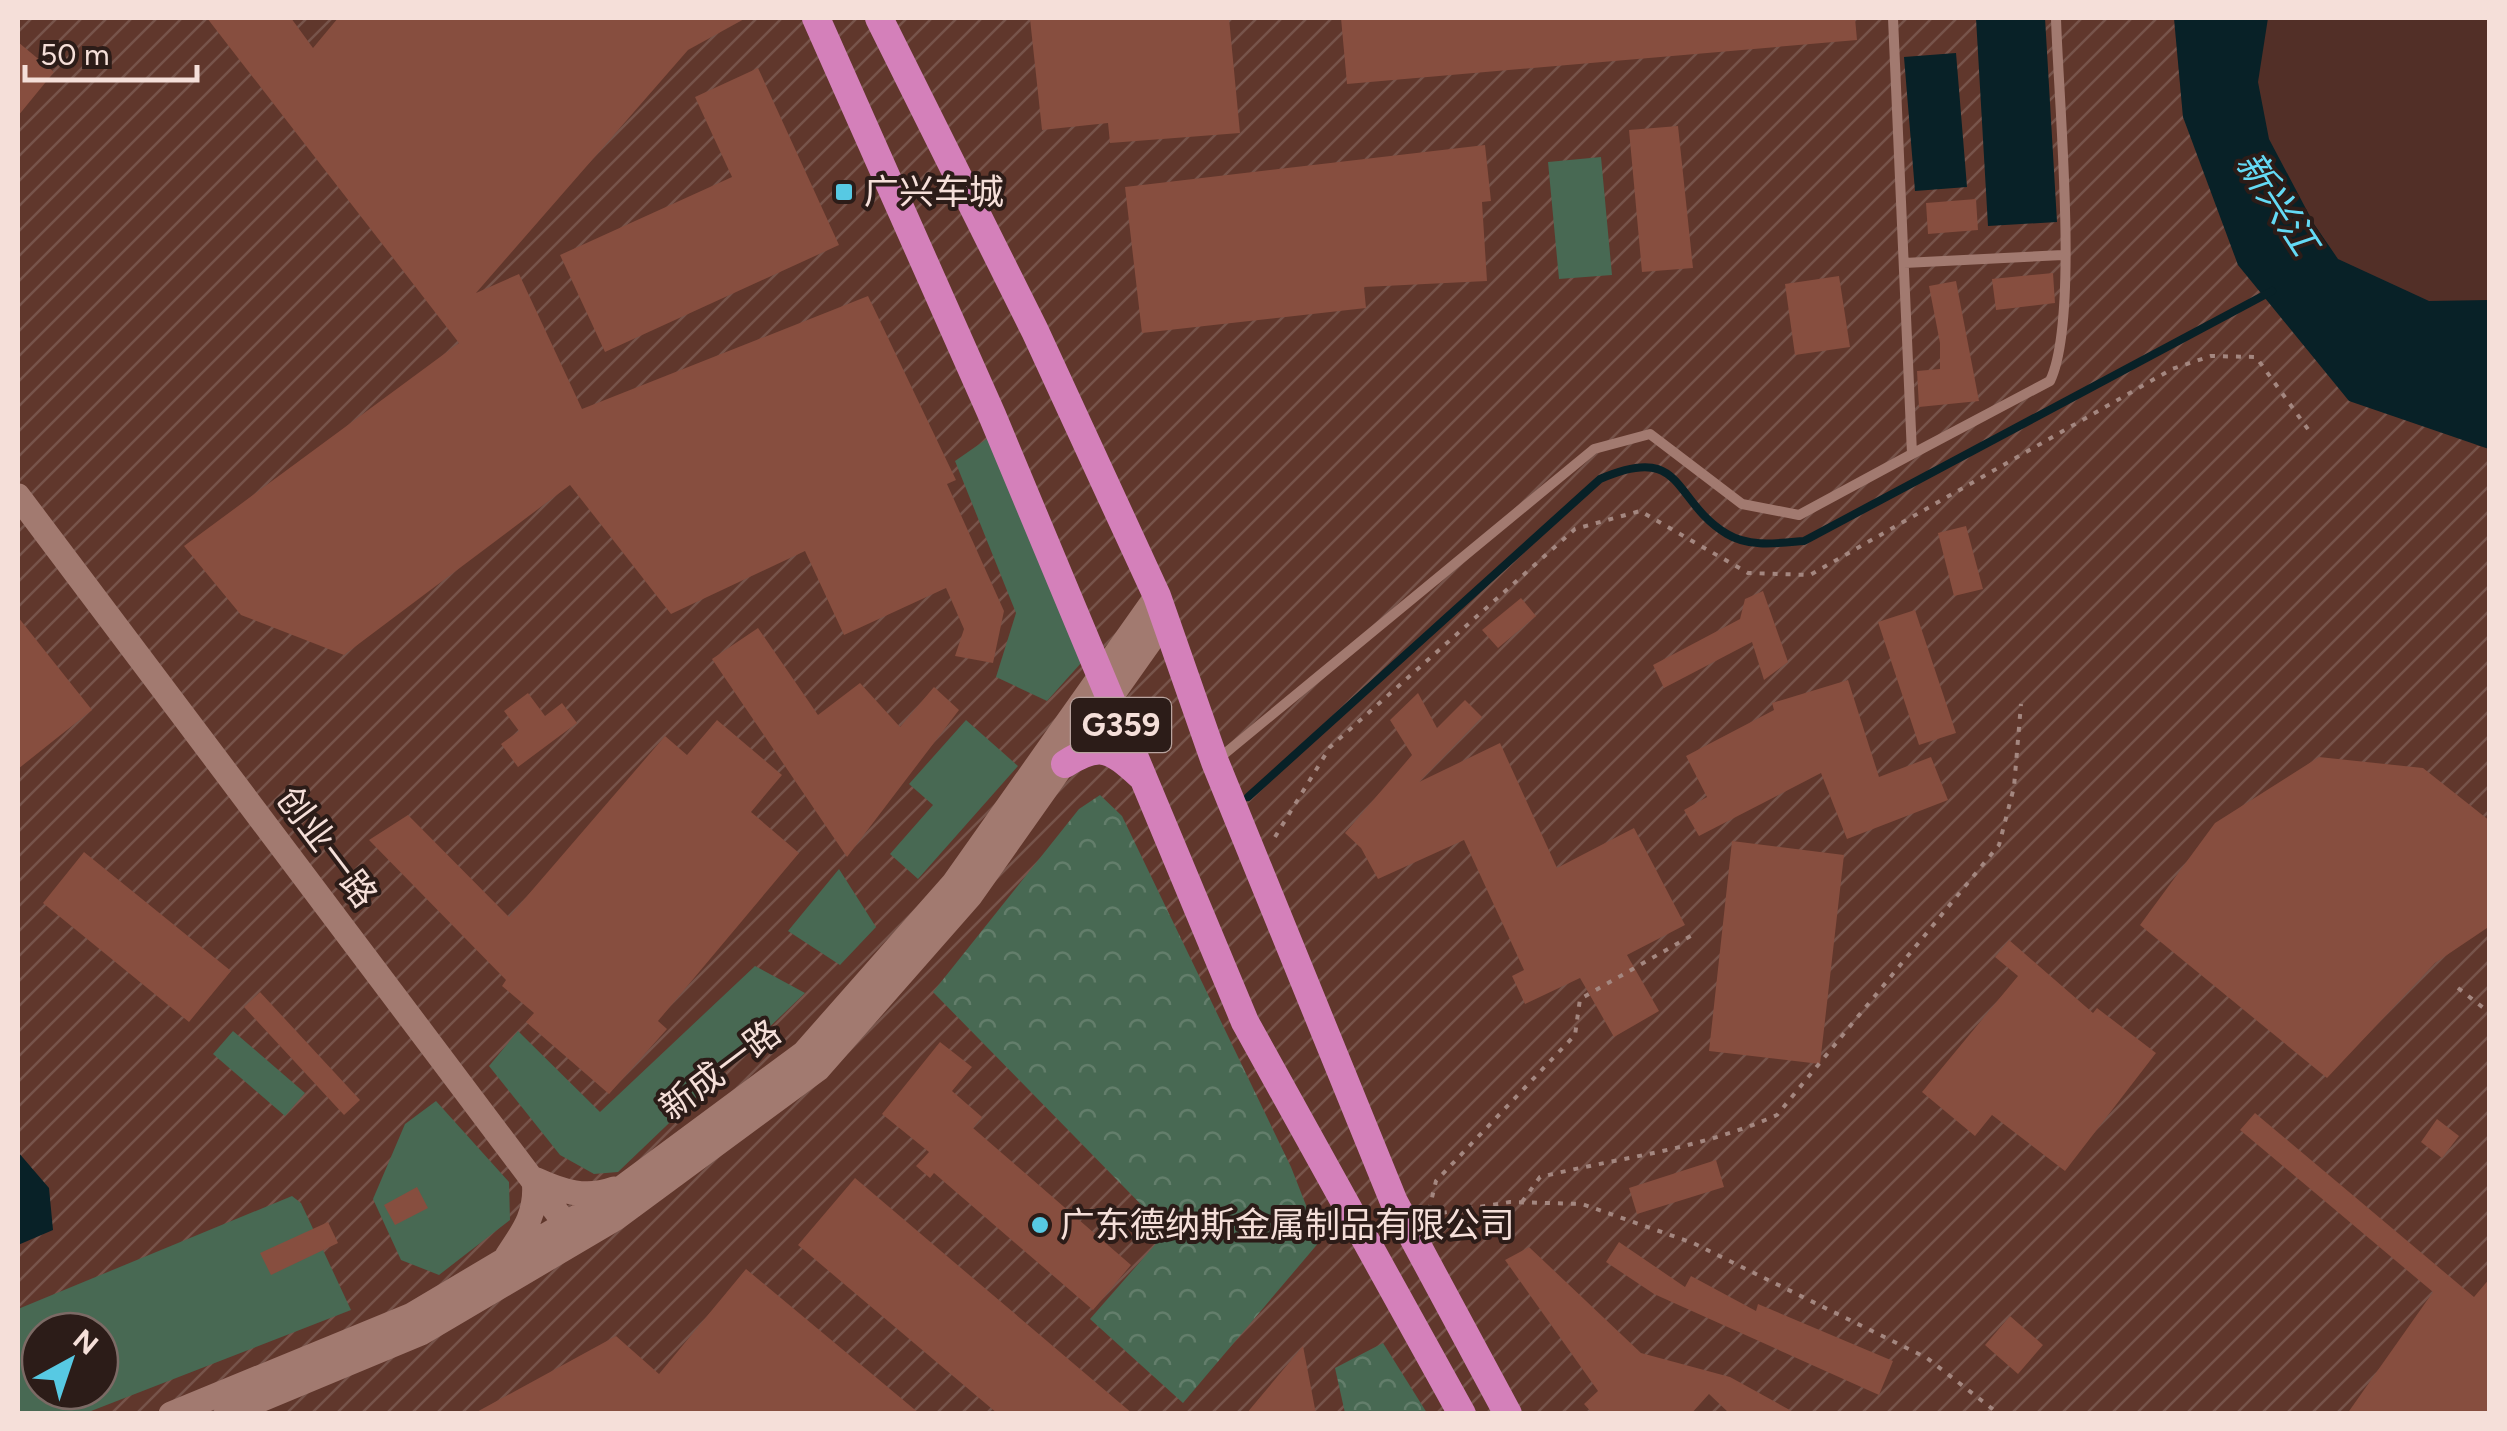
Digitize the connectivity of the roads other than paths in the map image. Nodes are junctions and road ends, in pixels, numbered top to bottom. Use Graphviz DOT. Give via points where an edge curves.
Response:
graph roads {
  1 [pos="816,18"];
  2 [pos="880,18"];
  3 [pos="1892,18"];
  4 [pos="2056,18"];
  5 [pos="2063,254"];
  6 [pos="1904,262"];
  7 [pos="1912,454"];
  8 [pos="18,496"];
  9 [pos="1161,608"];
  10 [pos="1106,688"];
  11 [pos="1215,762"];
  12 [pos="1065,764"];
  13 [pos="1142,777"];
  14 [pos="534,1179"];
  15 [pos="628,1184"];
  16 [pos="572,1232"];
  17 [pos="502,1262"];
  18 [pos="171,1414"];
  19 [pos="226,1414"];
  20 [pos="1462,1414"];
  21 [pos="1508,1414"];
  1 -- 10 [label="highway, G359"];
  2 -- 9 [label="highway, G359" via="1035,331"];
  3 -- 6 [label="lane"];
  4 -- 5 [label="lane"];
  5 -- 6 [label="lane"];
  5 -- 7 [label="lane" via="2058,364 2050,381"];
  6 -- 7 [label="lane"];
  7 -- 11 [label="lane" via="1799,515 1742,504 1650,434 1594,449"];
  8 -- 14 [label="street, 创业一路"];
  9 -- 10 [label="street, 新成一路"];
  9 -- 11 [label="highway, G359"];
  10 -- 12 [label="street, 新成一路"];
  10 -- 13 [label="highway, G359"];
  10 -- 15 [label="street, 新成一路" via="954,883 804,1053"];
  11 -- 21 [label="highway, G359"];
  12 -- 13 [label="highway" via="1087,750 1106,750"];
  12 -- 16 [label="street, 新成一路" via="970,896 818,1069 616,1218"];
  13 -- 20 [label="highway, G359" via="1245,1022"];
  14 -- 15 [label="street" via="585,1194"];
  14 -- 16 [label="street, 创业一路"];
  14 -- 17 [label="street" via="532,1217"];
  15 -- 16 [label="street, 新成一路"];
  16 -- 17 [label="street, 新成一路"];
  16 -- 19 [label="street, 新成一路" via="422,1333"];
  17 -- 18 [label="street, 新成一路" via="412,1315"];
}
